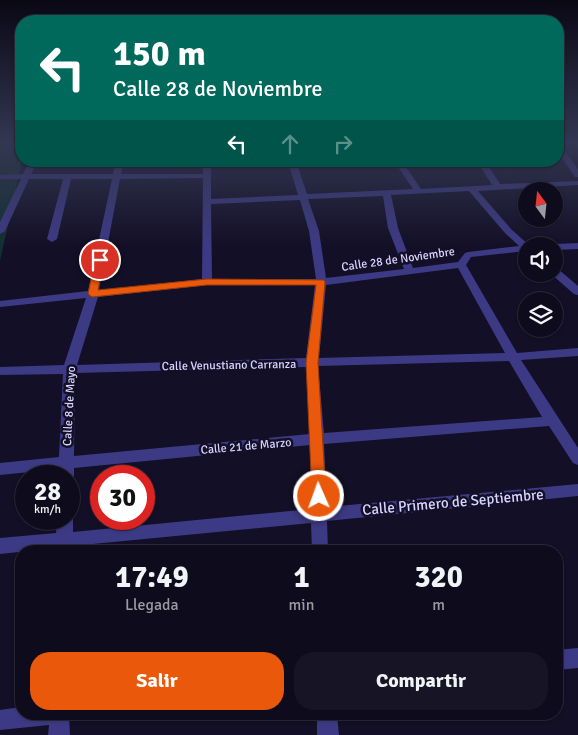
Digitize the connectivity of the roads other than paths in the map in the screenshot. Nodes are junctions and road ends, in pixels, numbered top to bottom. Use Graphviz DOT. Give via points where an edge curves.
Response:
graph roads {
  1 [pos="27,177"];
  2 [pos="68,177"];
  3 [pos="117,177"];
  4 [pos="207,177"];
  5 [pos="297,177"];
  6 [pos="409,177"];
  7 [pos="492,177"];
  8 [pos="578,183"];
  9 [pos="498,187"];
  10 [pos="472,189"];
  11 [pos="419,192"];
  12 [pos="388,194"];
  13 [pos="302,197"];
  14 [pos="207,202"];
  15 [pos="0,231"];
  16 [pos="52,239"];
  17 [pos="518,240"];
  18 [pos="578,246"];
  19 [pos="563,247"];
  20 [pos="518,248"];
  21 [pos="461,265"];
  22 [pos="410,272"];
  23 [pos="563,279"];
  24 [pos="207,282"];
  25 [pos="321,282"];
  26 [pos="578,292"];
  27 [pos="92,294"];
  28 [pos="0,304"];
  29 [pos="578,352"];
  30 [pos="513,357"];
  31 [pos="312,363"];
  32 [pos="69,369"];
  33 [pos="0,371"];
  34 [pos="551,421"];
  35 [pos="317,440"];
  36 [pos="578,459"];
  37 [pos="66,465"];
  38 [pos="80,467"];
  39 [pos="0,469"];
  40 [pos="15,469"];
  41 [pos="578,490"];
  42 [pos="319,514"];
  43 [pos="65,530"];
  44 [pos="64,545"];
  45 [pos="72,545"];
  46 [pos="320,545"];
  47 [pos="0,546"];
  48 [pos="15,546"];
  49 [pos="578,658"];
  50 [pos="563,659"];
  51 [pos="15,718"];
  52 [pos="0,720"];
  53 [pos="59,720"];
  54 [pos="327,720"];
  55 [pos="59,735"];
  56 [pos="328,735"];
  1 -- 15 [label="street"];
  2 -- 16 [label="street"];
  3 -- 27 [label="street, Calle 8 de Mayo"];
  4 -- 14 [label="street"];
  5 -- 13 [label="street"];
  6 -- 11 [label="street"];
  7 -- 9 [label="street"];
  8 -- 9 [label="street"];
  9 -- 10 [label="street"];
  10 -- 11 [label="street"];
  10 -- 17 [label="street"];
  11 -- 12 [label="street"];
  12 -- 13 [label="street"];
  12 -- 22 [label="street" via="393,228"];
  13 -- 14 [label="street"];
  13 -- 25 [label="street" via="317,248"];
  14 -- 24 [label="street"];
  18 -- 19 [label="street"];
  20 -- 21 [label="street, Calle 28 de Noviembre" via="468,255"];
  21 -- 22 [label="street, Calle 28 de Noviembre"];
  21 -- 30 [label="street"];
  22 -- 25 [label="street, Calle 28 de Noviembre"];
  23 -- 26 [label="street"];
  24 -- 25 [label="street, Calle 28 de Noviembre"];
  24 -- 27 [label="street, Calle 28 de Noviembre"];
  25 -- 31 [label="street"];
  27 -- 28 [label="street, Calle 28 de Noviembre"];
  27 -- 32 [label="street, Calle 8 de Mayo"];
  29 -- 30 [label="street, Calle Venustiano Carranza"];
  30 -- 31 [label="street, Calle Venustiano Carranza"];
  30 -- 34 [label="street"];
  31 -- 32 [label="street, Calle Venustiano Carranza"];
  31 -- 35 [label="street"];
  32 -- 33 [label="street, Calle Venustiano Carranza"];
  32 -- 37 [label="street, Calle 8 de Mayo"];
  34 -- 35 [label="street, Calle 21 de Marzo"];
  34 -- 36 [label="street"];
  35 -- 38 [label="street, Calle 21 de Marzo"];
  35 -- 42 [label="street"];
  39 -- 40 [label="street, Calle 21 de Marzo"];
  41 -- 42 [label="street, Calle Primero de Septiembre"];
  42 -- 45 [label="street, Calle Primero de Septiembre"];
  42 -- 46 [label="street"];
  43 -- 44 [label="street"];
  47 -- 48 [label="street, Calle Primero de Septiembre"];
  49 -- 50 [label="street"];
  51 -- 52 [label="street"];
  53 -- 55 [label="street"];
  54 -- 56 [label="street"];
}
